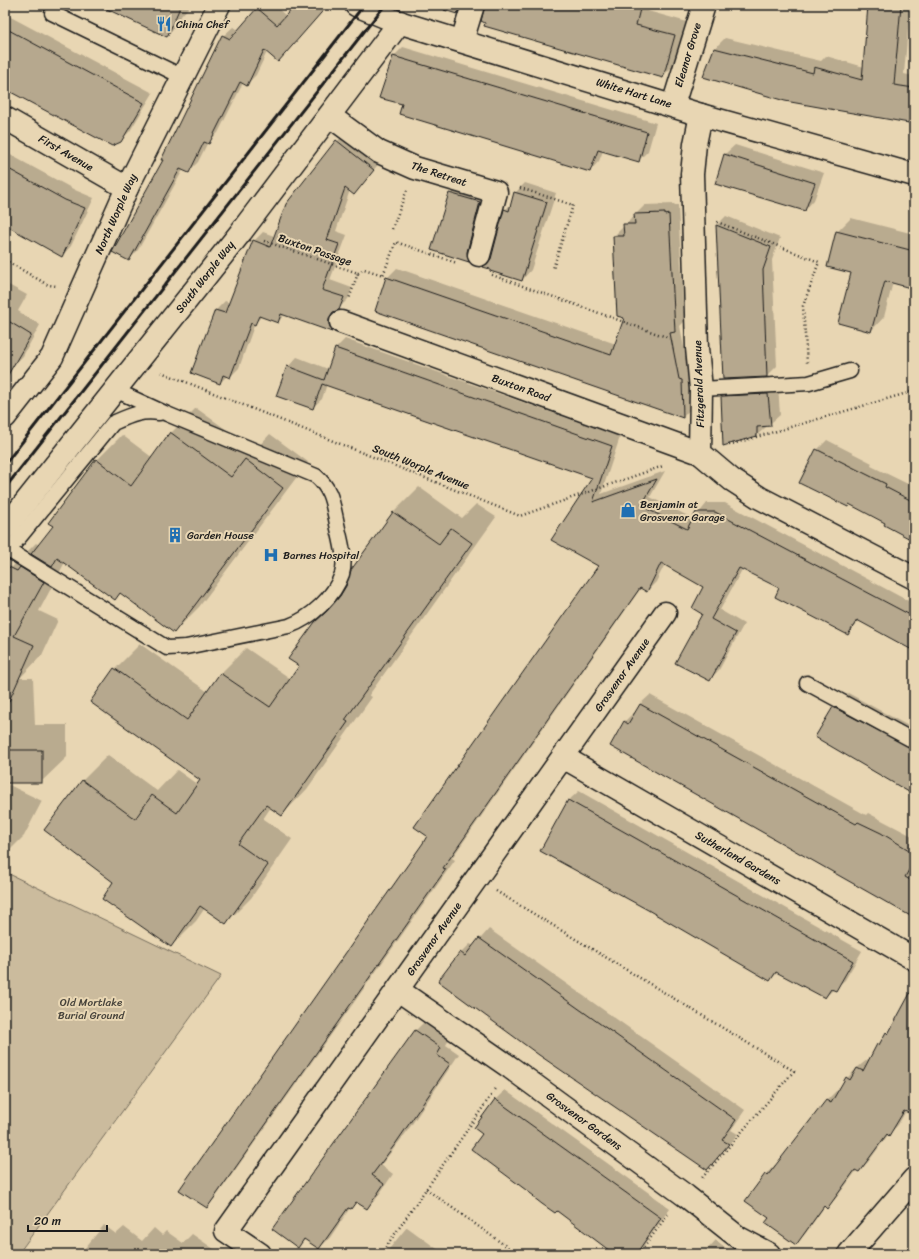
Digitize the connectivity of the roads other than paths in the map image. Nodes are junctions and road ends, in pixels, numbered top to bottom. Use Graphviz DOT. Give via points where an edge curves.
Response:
graph roads {
  1 [pos="219,5"];
  2 [pos="356,5"];
  3 [pos="474,5"];
  4 [pos="704,5"];
  5 [pos="52,13"];
  6 [pos="400,22"];
  7 [pos="462,41"];
  8 [pos="182,77"];
  9 [pos="673,105"];
  10 [pos="700,115"];
  11 [pos="330,116"];
  12 [pos="5,118"];
  13 [pos="914,175"];
  14 [pos="127,188"];
  15 [pos="476,264"];
  16 [pos="341,322"];
  17 [pos="850,371"];
  18 [pos="115,390"];
  19 [pos="701,390"];
  20 [pos="8,407"];
  21 [pos="167,414"];
  22 [pos="700,453"];
  23 [pos="5,528"];
  24 [pos="7,549"];
  25 [pos="914,578"];
  26 [pos="665,613"];
  27 [pos="807,683"];
  28 [pos="914,741"];
  29 [pos="563,758"];
  30 [pos="914,959"];
  31 [pos="398,990"];
  32 [pos="914,1179"];
  33 [pos="260,1254"];
  34 [pos="769,1254"];
  35 [pos="849,1254"];
  1 -- 8 [label="main road, North Worple Way"];
  2 -- 6 [label="main road, White Hart Lane"];
  3 -- 7 [label="main road"];
  4 -- 9 [label="main road, Eleanor Grove"];
  5 -- 8 [label="lane"];
  6 -- 7 [label="main road, White Hart Lane"];
  6 -- 11 [label="main road, South Worple Way"];
  7 -- 9 [label="main road, White Hart Lane"];
  8 -- 14 [label="main road, North Worple Way"];
  9 -- 10 [label="main road, White Hart Lane"];
  10 -- 13 [label="main road, White Hart Lane"];
  10 -- 19 [label="main road, Fitzgerald Avenue" via="692,174 697,348"];
  11 -- 15 [label="main road, The Retreat" via="379,152 415,168 496,192"];
  11 -- 18 [label="main road, South Worple Way"];
  12 -- 14 [label="main road, First Avenue"];
  14 -- 20 [label="main road, North Worple Way" via="52,357"];
  16 -- 22 [label="main road, Buxton Road"];
  17 -- 19 [label="lane" via="809,383"];
  18 -- 21 [label="lane"];
  18 -- 23 [label="main road, South Worple Way"];
  19 -- 22 [label="main road, Fitzgerald Avenue"];
  21 -- 24 [label="lane" via="149,411 113,422"];
  21 -- 24 [label="lane" via="316,476 325,484 330,493 343,560 342,574 316,611 289,626 186,647 167,648"];
  22 -- 25 [label="main road" via="732,480 760,498"];
  26 -- 29 [label="main road, Grosvenor Avenue"];
  27 -- 28 [label="lane"];
  29 -- 30 [label="main road, Sutherland Gardens"];
  29 -- 31 [label="main road, Grosvenor Avenue"];
  31 -- 33 [label="main road, Grosvenor Avenue" via="226,1231"];
  31 -- 34 [label="main road, Grosvenor Gardens" via="511,1068 739,1238"];
  32 -- 35 [label="main road"];
}
